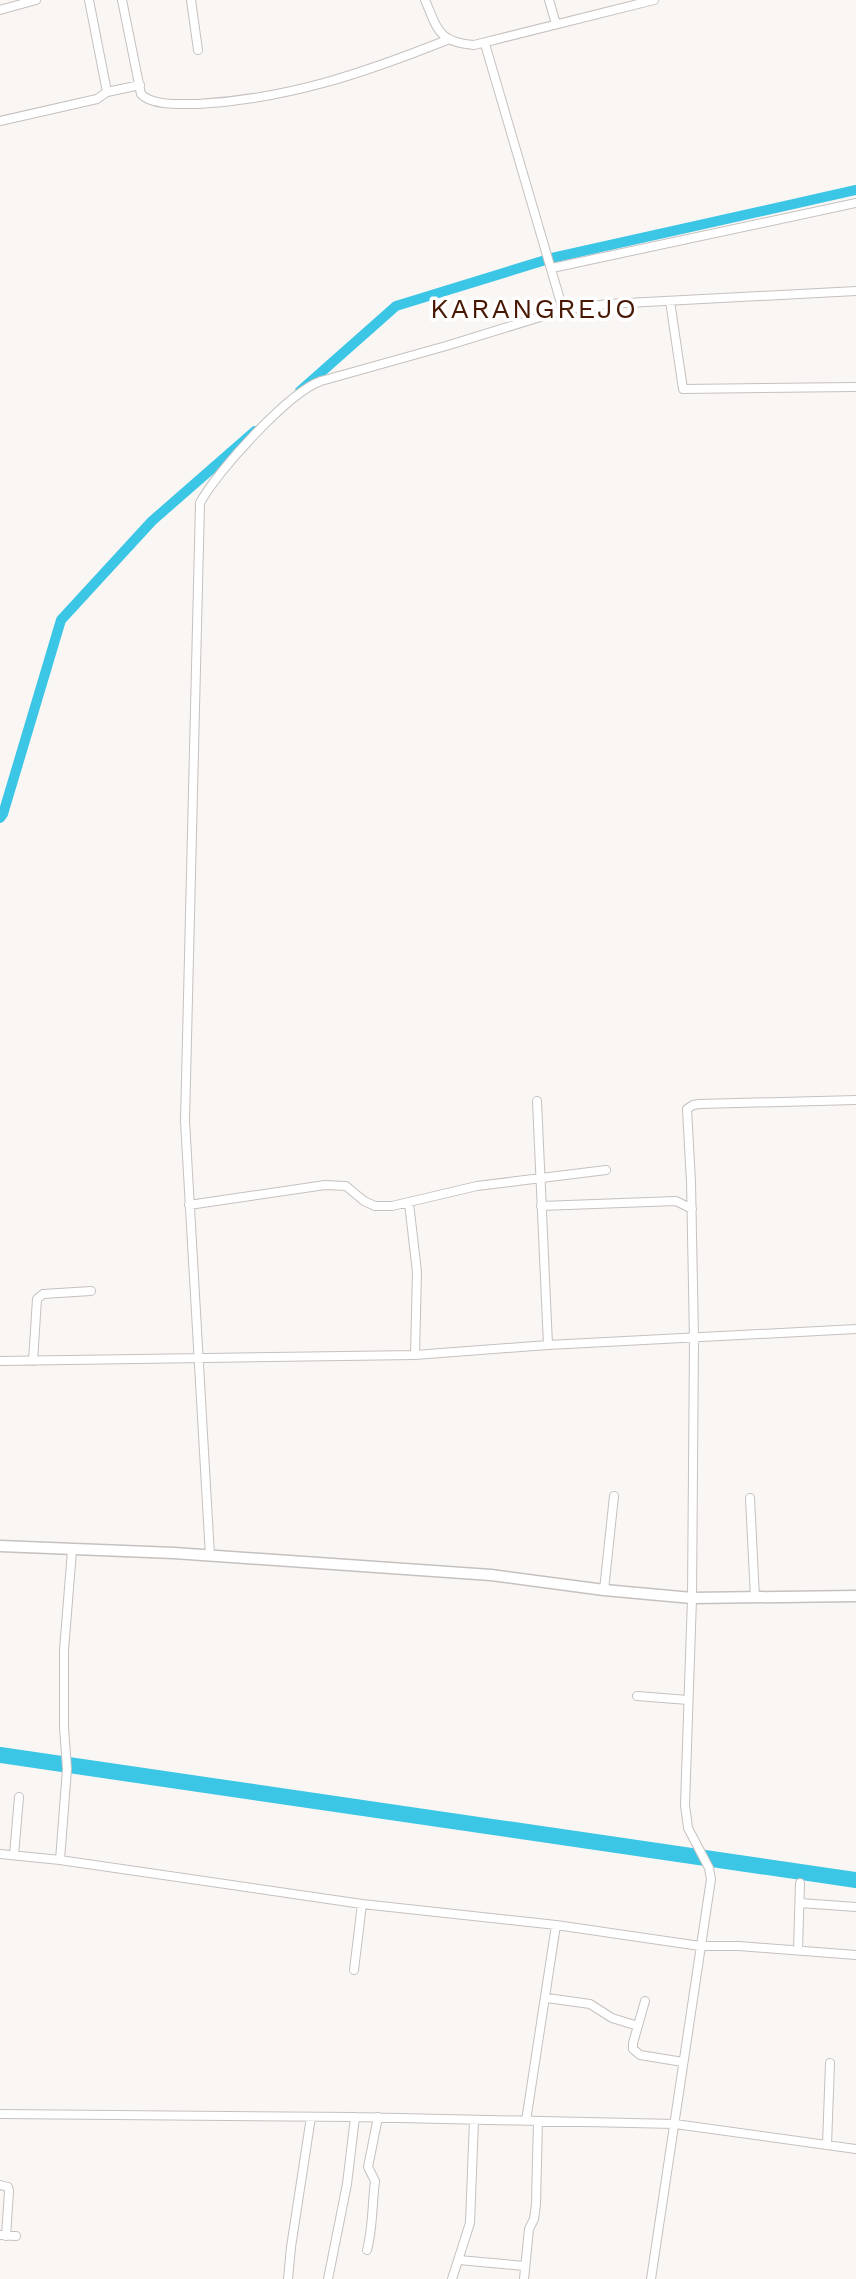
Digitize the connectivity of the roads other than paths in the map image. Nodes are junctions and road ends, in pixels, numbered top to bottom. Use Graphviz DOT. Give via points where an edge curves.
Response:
graph roads {
  1 [pos="36,0"];
  2 [pos="89,0"];
  3 [pos="122,0"];
  4 [pos="191,0"];
  5 [pos="425,0"];
  6 [pos="549,0"];
  7 [pos="654,0"];
  8 [pos="0,10"];
  9 [pos="556,24"];
  10 [pos="447,40"];
  11 [pos="485,44"];
  12 [pos="198,50"];
  13 [pos="140,85"];
  14 [pos="107,92"];
  15 [pos="0,121"];
  16 [pos="856,203"];
  17 [pos="552,267"];
  18 [pos="856,291"];
  19 [pos="670,300"];
  20 [pos="563,310"];
  21 [pos="856,387"];
  22 [pos="856,1100"];
  23 [pos="537,1101"];
  24 [pos="606,1170"];
  25 [pos="540,1179"];
  26 [pos="409,1203"];
  27 [pos="189,1205"];
  28 [pos="541,1206"];
  29 [pos="692,1209"];
  30 [pos="91,1291"];
  31 [pos="856,1329"];
  32 [pos="694,1339"];
  33 [pos="548,1345"];
  34 [pos="415,1355"];
  35 [pos="197,1359"];
  36 [pos="0,1361"];
  37 [pos="33,1361"];
  38 [pos="614,1496"];
  39 [pos="750,1498"];
  40 [pos="0,1546"];
  41 [pos="72,1551"];
  42 [pos="210,1556"];
  43 [pos="604,1590"];
  44 [pos="856,1596"];
  45 [pos="692,1598"];
  46 [pos="755,1598"];
  47 [pos="636,1696"];
  48 [pos="688,1700"];
  49 [pos="19,1797"];
  50 [pos="0,1854"];
  51 [pos="14,1855"];
  52 [pos="60,1860"];
  53 [pos="800,1883"];
  54 [pos="800,1903"];
  55 [pos="362,1904"];
  56 [pos="856,1907"];
  57 [pos="556,1926"];
  58 [pos="701,1946"];
  59 [pos="798,1950"];
  60 [pos="856,1955"];
  61 [pos="354,1970"];
  62 [pos="547,1998"];
  63 [pos="645,2001"];
  64 [pos="638,2026"];
  65 [pos="683,2062"];
  66 [pos="830,2063"];
  67 [pos="0,2114"];
  68 [pos="312,2116"];
  69 [pos="355,2117"];
  70 [pos="378,2117"];
  71 [pos="474,2120"];
  72 [pos="526,2120"];
  73 [pos="538,2121"];
  74 [pos="675,2124"];
  75 [pos="827,2145"];
  76 [pos="856,2149"];
  77 [pos="0,2185"];
  78 [pos="3,2235"];
  79 [pos="16,2236"];
  80 [pos="367,2250"];
  81 [pos="459,2260"];
  82 [pos="526,2266"];
  83 [pos="288,2279"];
  84 [pos="328,2279"];
  85 [pos="452,2279"];
  86 [pos="524,2279"];
  87 [pos="651,2279"];
  1 -- 8 [label="street"];
  2 -- 14 [label="street"];
  3 -- 13 [label="street"];
  4 -- 12 [label="street"];
  5 -- 10 [label="street"];
  6 -- 9 [label="street"];
  7 -- 9 [label="street"];
  9 -- 11 [label="street"];
  10 -- 11 [label="street"];
  10 -- 13 [label="street" via="338,80 240,102 179,105 148,100"];
  11 -- 17 [label="street"];
  13 -- 14 [label="street"];
  14 -- 15 [label="street" via="97,99"];
  16 -- 17 [label="street"];
  17 -- 20 [label="street"];
  18 -- 19 [label="street"];
  19 -- 20 [label="street"];
  19 -- 21 [label="street" via="683,389"];
  20 -- 27 [label="street" via="314,383 241,448 200,503 186,1030"];
  22 -- 29 [label="street" via="688,1107"];
  23 -- 25 [label="street"];
  24 -- 25 [label="street"];
  25 -- 26 [label="street" via="477,1186"];
  25 -- 28 [label="street"];
  26 -- 27 [label="street" via="375,1206 346,1186 325,1185"];
  26 -- 34 [label="street" via="417,1272"];
  27 -- 35 [label="street"];
  28 -- 29 [label="street" via="676,1201"];
  28 -- 33 [label="street"];
  29 -- 32 [label="street"];
  30 -- 37 [label="street" via="43,1294 37,1299"];
  31 -- 32 [label="street"];
  32 -- 33 [label="street"];
  32 -- 45 [label="street"];
  33 -- 34 [label="street"];
  34 -- 35 [label="street"];
  35 -- 37 [label="street"];
  35 -- 42 [label="street"];
  36 -- 37 [label="street"];
  38 -- 43 [label="street"];
  39 -- 46 [label="street"];
  40 -- 41 [label="street"];
  41 -- 42 [label="street"];
  41 -- 52 [label="street" via="64,1650 67,1769"];
  42 -- 43 [label="street" via="491,1575"];
  43 -- 45 [label="street"];
  44 -- 46 [label="street"];
  45 -- 46 [label="street"];
  45 -- 48 [label="street"];
  47 -- 48 [label="street"];
  48 -- 58 [label="street" via="685,1805 688,1828 711,1879"];
  49 -- 51 [label="street"];
  50 -- 51 [label="street"];
  51 -- 52 [label="street"];
  52 -- 55 [label="street"];
  53 -- 54 [label="street"];
  54 -- 56 [label="street"];
  54 -- 59 [label="street"];
  55 -- 57 [label="street"];
  55 -- 61 [label="street"];
  57 -- 58 [label="street"];
  57 -- 62 [label="street"];
  58 -- 59 [label="street"];
  58 -- 65 [label="street"];
  59 -- 60 [label="street"];
  62 -- 64 [label="street" via="590,2004 612,2018"];
  62 -- 72 [label="street"];
  63 -- 64 [label="street"];
  64 -- 65 [label="street" via="633,2043 636,2053"];
  65 -- 74 [label="street"];
  66 -- 75 [label="street"];
  67 -- 68 [label="street"];
  68 -- 69 [label="street"];
  68 -- 83 [label="street"];
  69 -- 70 [label="street"];
  69 -- 84 [label="street"];
  70 -- 71 [label="street"];
  70 -- 80 [label="street" via="368,2157 375,2181"];
  71 -- 72 [label="street"];
  71 -- 81 [label="street" via="472,2204"];
  72 -- 73 [label="street"];
  73 -- 74 [label="street"];
  73 -- 82 [label="street" via="536,2204"];
  74 -- 75 [label="street"];
  74 -- 87 [label="street"];
  75 -- 76 [label="street"];
  77 -- 78 [label="street" via="9,2191"];
  78 -- 79 [label="street"];
  81 -- 82 [label="street"];
  81 -- 85 [label="street"];
  82 -- 86 [label="street"];
}
